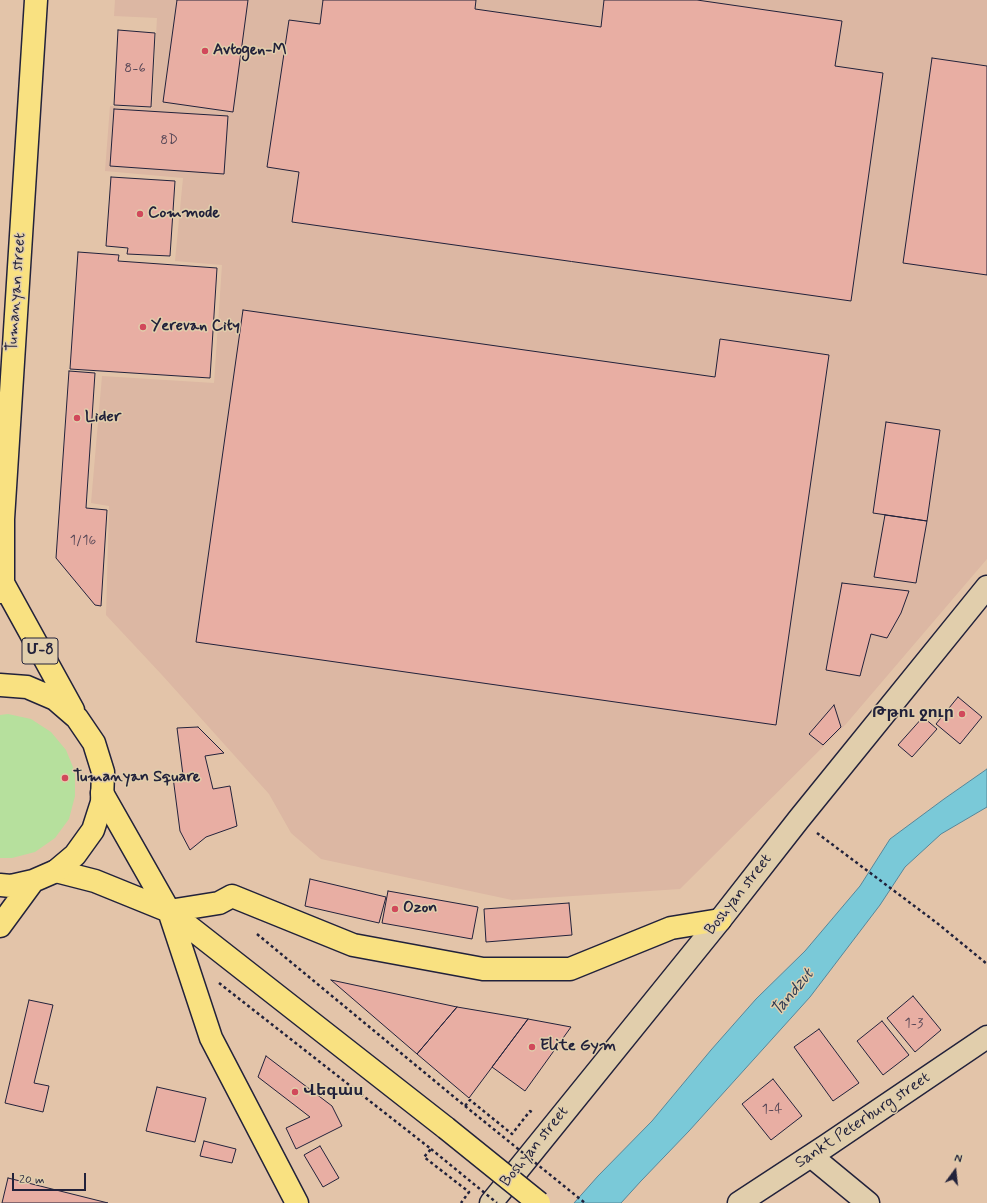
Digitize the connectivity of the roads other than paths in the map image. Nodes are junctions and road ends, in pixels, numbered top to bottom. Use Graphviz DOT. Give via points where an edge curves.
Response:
graph roads {
  1 [pos="36,0"];
  2 [pos="987,587"];
  3 [pos="1,588"];
  4 [pos="0,685"];
  5 [pos="77,718"];
  6 [pos="102,793"];
  7 [pos="56,871"];
  8 [pos="33,881"];
  9 [pos="0,885"];
  10 [pos="169,912"];
  11 [pos="720,920"];
  12 [pos="0,926"];
  13 [pos="987,1037"];
  14 [pos="811,1156"];
  15 [pos="297,1203"];
  16 [pos="491,1203"];
  17 [pos="539,1203"];
  18 [pos="739,1203"];
  19 [pos="868,1203"];
  1 -- 3 [label="main road, Tumanyan street / Մ-8" via="3,519"];
  2 -- 11 [label="street, Boshyan street"];
  3 -- 5 [label="main road, Մ-8"];
  4 -- 5 [label="main road" via="28,687 54,699"];
  5 -- 6 [label="main road" via="94,743 103,772"];
  6 -- 7 [label="main road" via="102,802 93,830 75,855"];
  6 -- 10 [label="main road"];
  7 -- 8 [label="main road"];
  7 -- 10 [label="main road" via="95,881"];
  8 -- 9 [label="main road" via="11,886"];
  8 -- 12 [label="main road"];
  10 -- 11 [label="main road" via="219,903 232,896 353,944 483,969 570,969 671,928"];
  10 -- 15 [label="main road" via="211,1038"];
  10 -- 17 [label="main road, bridge"];
  11 -- 16 [label="street, Boshyan street"];
  13 -- 14 [label="street, Sankt Peterburg street"];
  14 -- 18 [label="street, Sankt Peterburg street"];
  14 -- 19 [label="street"];
}
